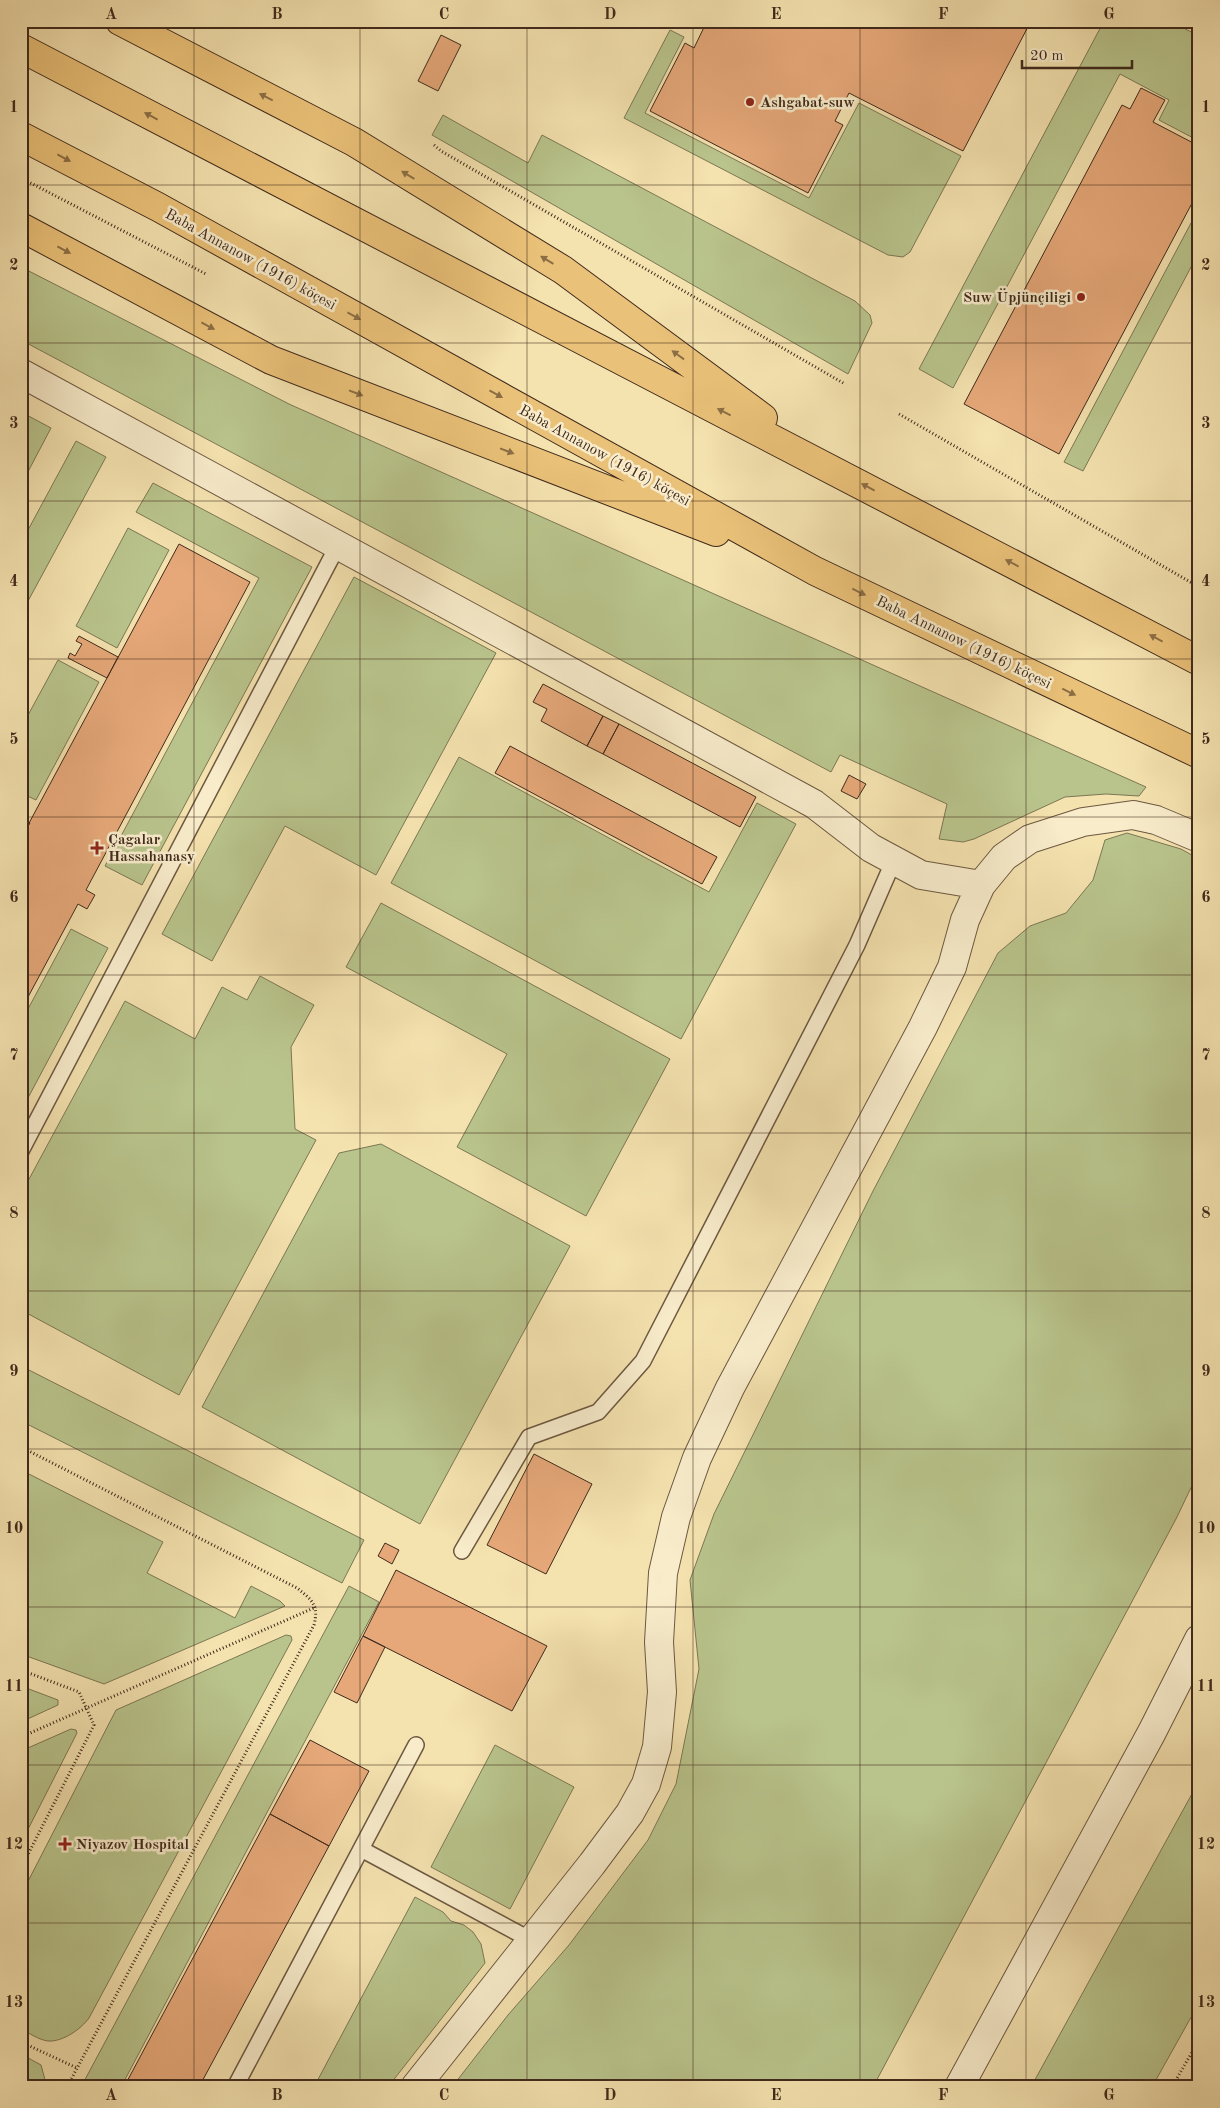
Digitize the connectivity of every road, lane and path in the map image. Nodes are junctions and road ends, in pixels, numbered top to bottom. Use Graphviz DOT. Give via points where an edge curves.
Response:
graph roads {
  1 [pos="120,21"];
  2 [pos="21,48"];
  3 [pos="21,136"];
  4 [pos="434,145"];
  5 [pos="21,178"];
  6 [pos="21,227"];
  7 [pos="210,276"];
  8 [pos="21,373"];
  9 [pos="845,384"];
  10 [pos="899,414"];
  11 [pos="830,468"];
  12 [pos="338,545"];
  13 [pos="815,571"];
  14 [pos="1199,587"];
  15 [pos="1199,661"];
  16 [pos="1199,754"];
  17 [pos="1199,838"];
  18 [pos="894,860"];
  19 [pos="981,885"];
  20 [pos="21,1151"];
  21 [pos="21,1447"];
  22 [pos="462,1551"];
  23 [pos="316,1607"];
  24 [pos="1199,1639"];
  25 [pos="21,1670"];
  26 [pos="87,1708"];
  27 [pos="21,1737"];
  28 [pos="416,1745"];
  29 [pos="360,1849"];
  30 [pos="21,1868"];
  31 [pos="531,1940"];
  32 [pos="1199,2040"];
  33 [pos="21,2042"];
  34 [pos="77,2068"];
  35 [pos="66,2087"];
  36 [pos="235,2087"];
  37 [pos="415,2087"];
  38 [pos="959,2087"];
  39 [pos="1172,2087"];
  11 -- 1 [label="main road, one-way" via="562,270 354,142"];
  11 -- 2 [label="main road, one-way"];
  3 -- 13 [label="main road, Baba Annanow (1916) köçesi, one-way" via="158,208"];
  4 -- 9 [label="path"];
  5 -- 7 [label="path"];
  6 -- 13 [label="main road, one-way" via="271,360"];
  8 -- 12 [label="street"];
  10 -- 14 [label="path"];
  15 -- 11 [label="main road, one-way"];
  12 -- 18 [label="street" via="814,804 871,848"];
  12 -- 20 [label="lane"];
  13 -- 16 [label="main road, Baba Annanow (1916) köçesi, one-way"];
  17 -- 19 [label="street" via="1156,820 1133,815 1083,822 1030,839 1004,857"];
  18 -- 19 [label="street" via="921,875"];
  18 -- 22 [label="lane" via="857,945 643,1361 598,1412 529,1437"];
  19 -- 31 [label="street" via="965,920 952,967 923,1027 730,1388 696,1458 676,1517 663,1573 659,1642 662,1692 657,1747 646,1784 630,1813"];
  21 -- 23 [label="path" via="297,1588"];
  23 -- 26 [label="path"];
  23 -- 34 [label="path" via="314,1625"];
  24 -- 38 [label="street"];
  25 -- 26 [label="path" via="79,1692"];
  26 -- 27 [label="path"];
  26 -- 30 [label="path" via="94,1725"];
  28 -- 29 [label="lane"];
  29 -- 31 [label="lane"];
  29 -- 36 [label="lane"];
  31 -- 37 [label="street"];
  32 -- 39 [label="path"];
  33 -- 34 [label="path"];
  34 -- 35 [label="path"];
}
